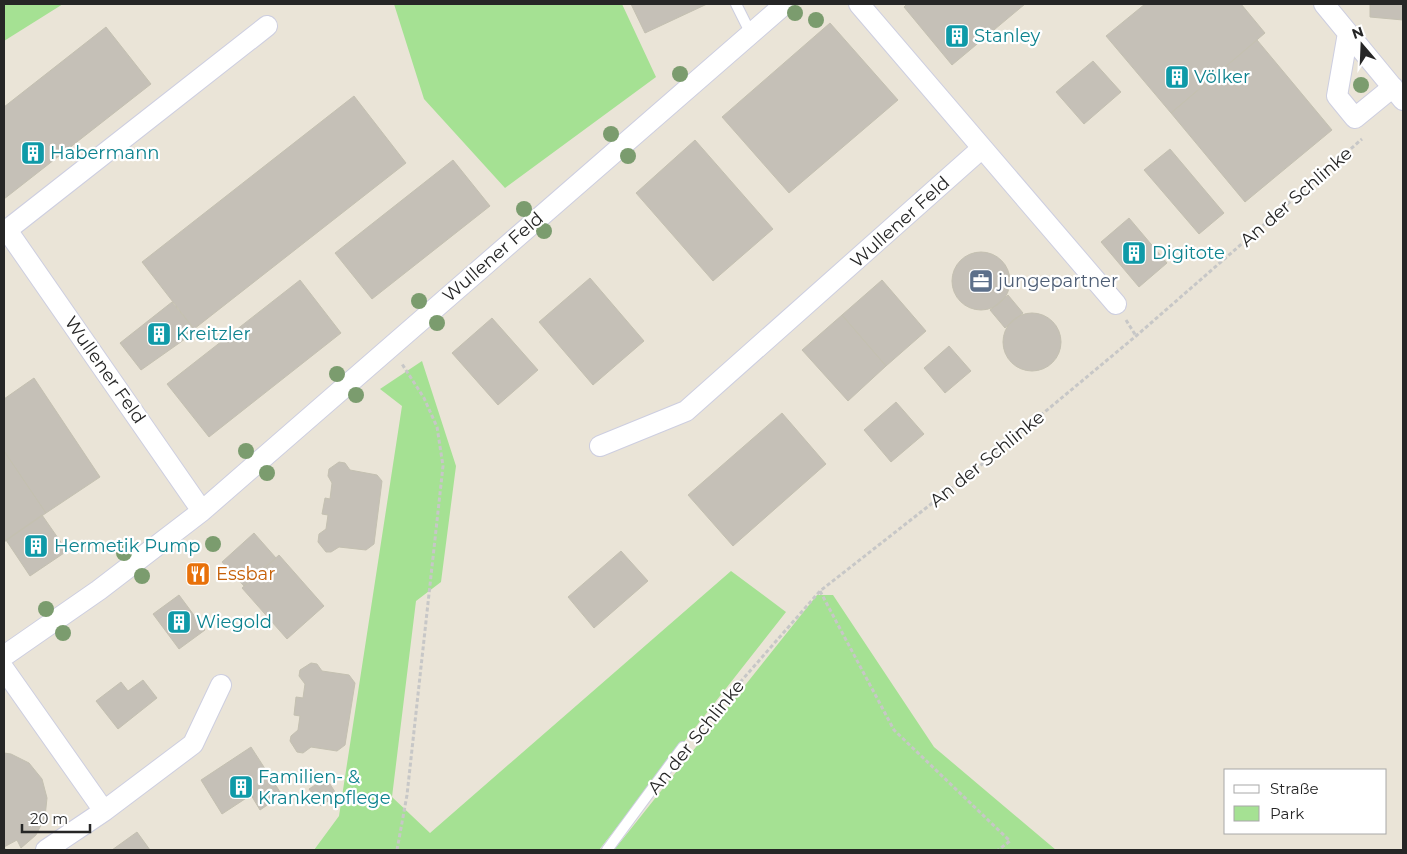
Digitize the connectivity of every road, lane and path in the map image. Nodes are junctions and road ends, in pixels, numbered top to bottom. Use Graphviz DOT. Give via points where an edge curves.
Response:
graph roads {
  1 [pos="736,4"];
  2 [pos="785,4"];
  3 [pos="859,4"];
  4 [pos="1324,4"];
  5 [pos="267,26"];
  6 [pos="1348,33"];
  7 [pos="751,34"];
  8 [pos="1398,94"];
  9 [pos="1365,136"];
  10 [pos="982,149"];
  11 [pos="6,231"];
  12 [pos="1116,304"];
  13 [pos="390,346"];
  14 [pos="600,446"];
  15 [pos="202,511"];
  16 [pos="820,591"];
  17 [pos="4,656"];
  18 [pos="4,669"];
  19 [pos="221,685"];
  20 [pos="683,747"];
  21 [pos="104,811"];
  22 [pos="46,850"];
  23 [pos="397,850"];
  24 [pos="607,850"];
  25 [pos="998,850"];
  1 -- 7 [label="lane"];
  2 -- 7 [label="street, Wullener Feld"];
  3 -- 10 [label="street"];
  4 -- 6 [label="street"];
  5 -- 11 [label="street, Wullener Feld"];
  6 -- 8 [label="street"];
  6 -- 8 [label="street" via="1337,96 1355,118"];
  7 -- 13 [label="street, Wullener Feld"];
  9 -- 16 [label="path, An der Schlinke" via="1136,336 981,465"];
  10 -- 12 [label="street"];
  10 -- 14 [label="street, Wullener Feld" via="686,412"];
  11 -- 15 [label="street, Wullener Feld"];
  13 -- 15 [label="street, Wullener Feld"];
  13 -- 23 [label="path" via="424,398 434,420 443,466 407,795"];
  15 -- 17 [label="street, Wullener Feld" via="99,590"];
  16 -- 20 [label="path, An der Schlinke"];
  16 -- 25 [label="path" via="894,730 1010,841"];
  18 -- 21 [label="street"];
  19 -- 21 [label="street" via="193,744"];
  20 -- 24 [label="lane, An der Schlinke"];
  21 -- 22 [label="street"];
}
